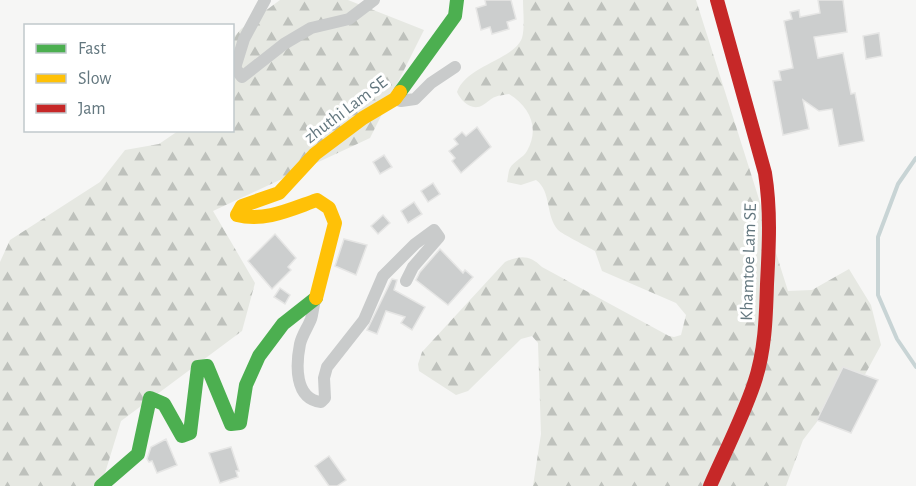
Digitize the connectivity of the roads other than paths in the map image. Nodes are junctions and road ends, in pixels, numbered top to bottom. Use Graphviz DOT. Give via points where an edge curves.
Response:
graph roads {
  1 [pos="265,0"];
  2 [pos="374,0"];
  3 [pos="457,0"];
  4 [pos="717,0"];
  5 [pos="455,67"];
  6 [pos="395,99"];
  7 [pos="406,281"];
  8 [pos="315,300"];
  9 [pos="101,486"];
  10 [pos="710,486"];
  1 -- 2 [label="street" via="244,39 235,68 242,77 311,28 349,19"];
  3 -- 6 [label="street, zhuthi Lam SE" via="455,16"];
  4 -- 10 [label="street, Khamtoe Lam SE" via="765,173 770,228 760,364"];
  5 -- 6 [label="street" via="431,82 415,99"];
  6 -- 8 [label="street, zhuthi Lam SE" via="315,154 279,194 242,206 237,215 248,219 318,200 329,208 335,223"];
  7 -- 8 [label="street" via="439,237 434,230 383,276 364,320 327,367 325,398 321,402 305,394 297,375 300,343"];
  8 -- 9 [label="street" via="283,324 259,356 246,385 240,423 231,424 207,366 198,367 190,433 182,436 164,404 150,398 138,454"];
}
